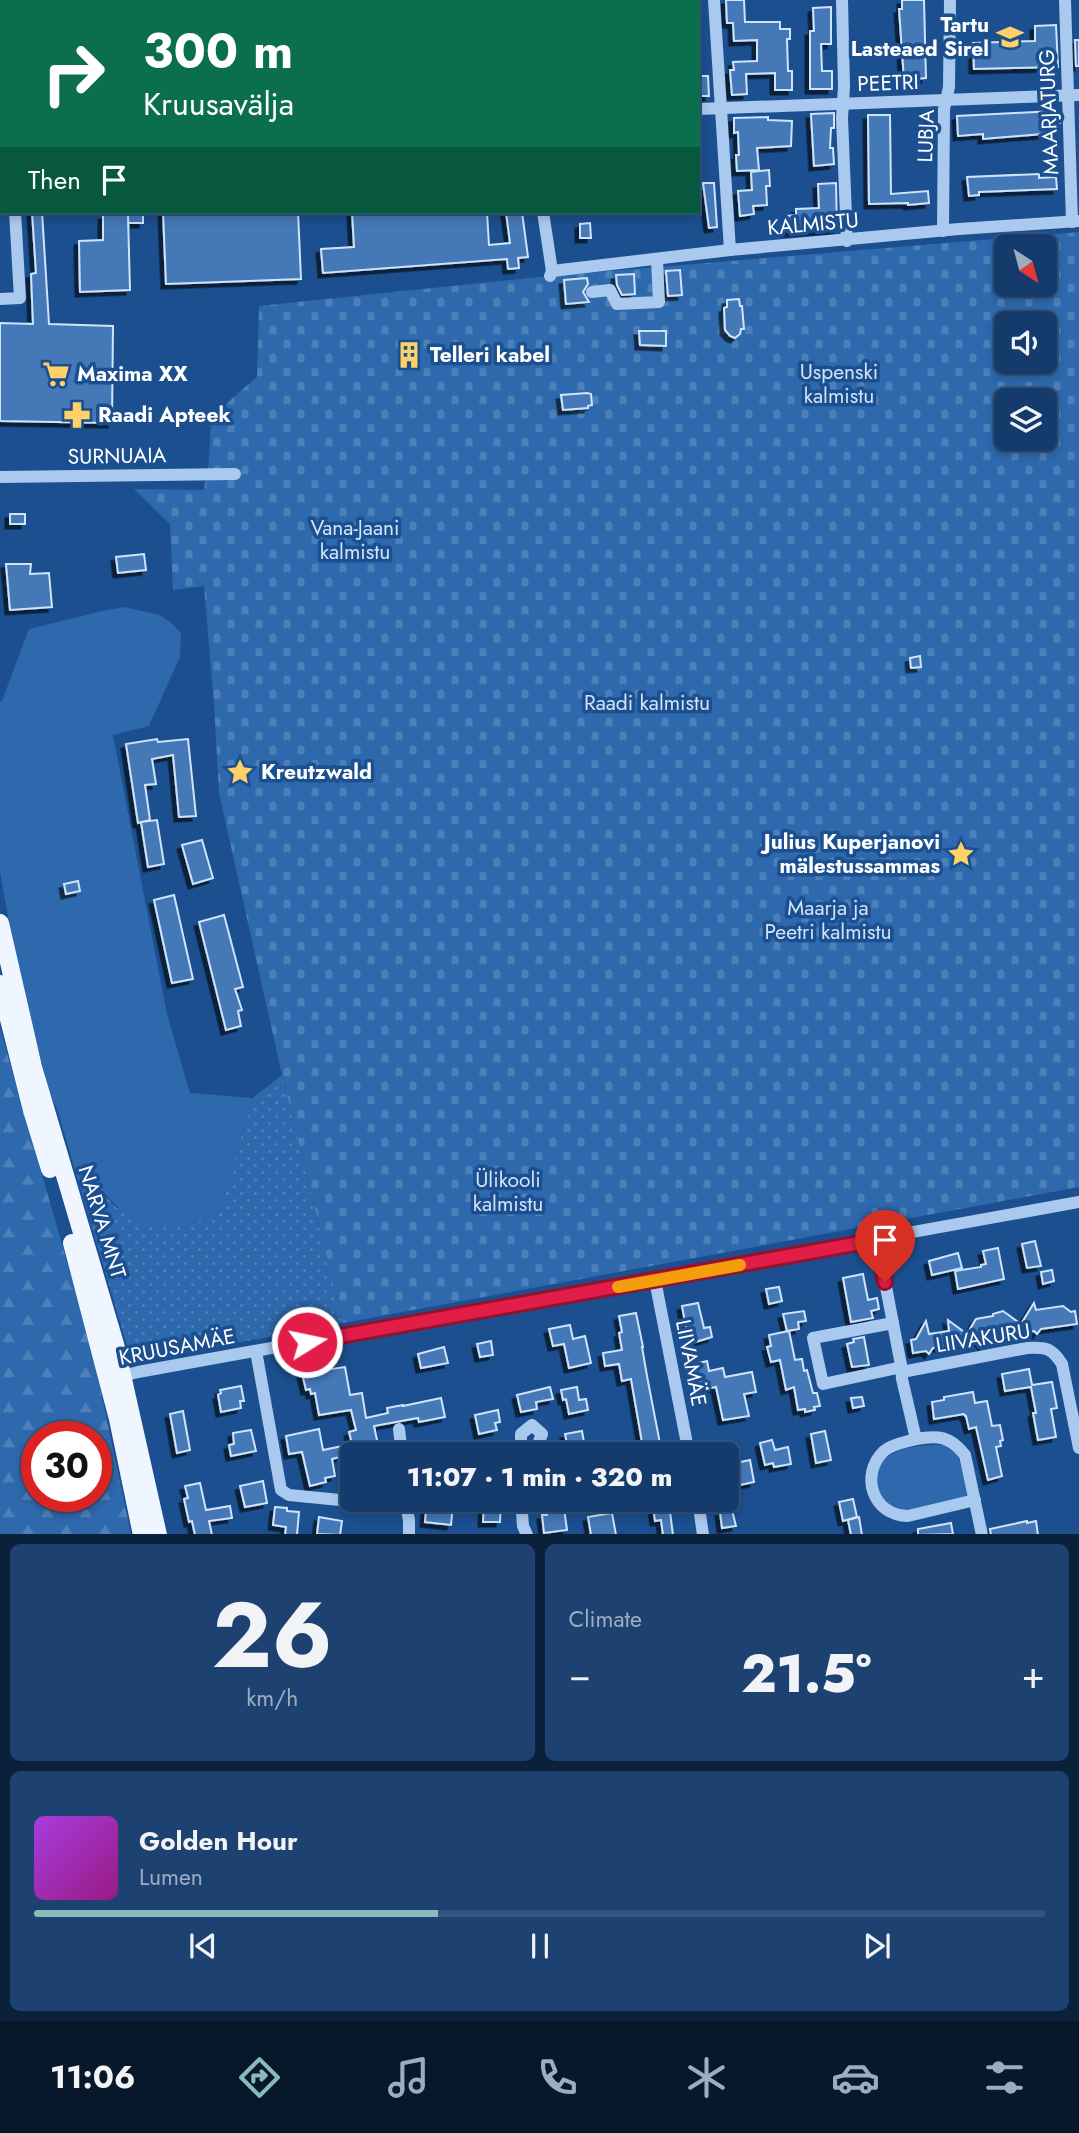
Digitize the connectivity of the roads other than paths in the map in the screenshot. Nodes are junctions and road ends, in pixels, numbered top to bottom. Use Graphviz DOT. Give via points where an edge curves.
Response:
graph roads {
  1 [pos="714,0"];
  2 [pos="842,0"];
  3 [pos="950,0"];
  4 [pos="1065,0"];
  5 [pos="1073,95"];
  6 [pos="946,100"];
  7 [pos="843,104"];
  8 [pos="720,108"];
  9 [pos="700,109"];
  10 [pos="15,214"];
  11 [pos="543,214"];
  12 [pos="1076,222"];
  13 [pos="943,231"];
  14 [pos="847,241"];
  15 [pos="730,250"];
  16 [pos="657,259"];
  17 [pos="592,292"];
  18 [pos="0,299"];
  19 [pos="235,474"];
  20 [pos="0,477"];
  21 [pos="0,923"];
  22 [pos="0,984"];
  23 [pos="1079,1202"];
  24 [pos="877,1240"];
  25 [pos="655,1280"];
  26 [pos="893,1323"];
  27 [pos="256,1351"];
  28 [pos="902,1369"];
  29 [pos="116,1378"];
  30 [pos="399,1429"];
  31 [pos="916,1439"];
  32 [pos="401,1442"];
  33 [pos="521,1442"];
  34 [pos="539,1442"];
  35 [pos="687,1442"];
  36 [pos="1079,1448"];
  37 [pos="340,1500"];
  38 [pos="975,1500"];
  39 [pos="408,1512"];
  40 [pos="522,1512"];
  41 [pos="700,1512"];
  42 [pos="145,1534"];
  43 [pos="408,1534"];
  44 [pos="527,1534"];
  45 [pos="704,1534"];
  46 [pos="982,1534"];
  1 -- 8 [label="street"];
  2 -- 7 [label="street"];
  3 -- 6 [label="street, LUBJA"];
  4 -- 5 [label="street, MAARJATURG"];
  5 -- 6 [label="street, PEETRI"];
  5 -- 12 [label="street, MAARJATURG"];
  6 -- 7 [label="street, PEETRI"];
  6 -- 13 [label="street, LUBJA"];
  7 -- 8 [label="street, PEETRI"];
  7 -- 14 [label="street"];
  8 -- 9 [label="street, PEETRI"];
  8 -- 15 [label="street"];
  10 -- 18 [label="street" via="20,298"];
  11 -- 16 [label="street, KALMISTU" via="551,273"];
  12 -- 13 [label="street, KALMISTU"];
  13 -- 14 [label="street, KALMISTU"];
  14 -- 15 [label="street, KALMISTU"];
  15 -- 16 [label="street, KALMISTU"];
  16 -- 17 [label="street" via="659,302 617,304 610,290"];
  19 -- 20 [label="street, SURNUAIA"];
  21 -- 29 [label="main road, NARVA MNT" via="33,1067 115,1343"];
  22 -- 29 [label="main road, NARVA MNT" via="32,1110"];
  23 -- 24 [label="street, KRUUSAMÄE"];
  24 -- 25 [label="street, KRUUSAMÄE"];
  24 -- 26 [label="street"];
  25 -- 27 [label="street, KRUUSAMÄE"];
  25 -- 35 [label="street, LIIVAMÄE"];
  26 -- 28 [label="street"];
  26 -- 28 [label="street" via="813,1338 824,1384"];
  27 -- 29 [label="street, KRUUSAMÄE"];
  27 -- 37 [label="street" via="281,1490 289,1495"];
  28 -- 31 [label="street"];
  28 -- 36 [label="street, LIIVAKURU" via="1027,1348 1055,1352 1062,1364"];
  29 -- 42 [label="main road, NARVA MNT"];
  30 -- 32 [label="street"];
  31 -- 38 [label="street" via="947,1439 957,1445 965,1455"];
  31 -- 38 [label="street" via="886,1450 873,1469 873,1493 886,1511 908,1516"];
  33 -- 34 [label="street" via="521,1434 532,1425 542,1434"];
  38 -- 46 [label="street"];
  39 -- 43 [label="street"];
  40 -- 44 [label="street"];
  41 -- 45 [label="street"];
}
